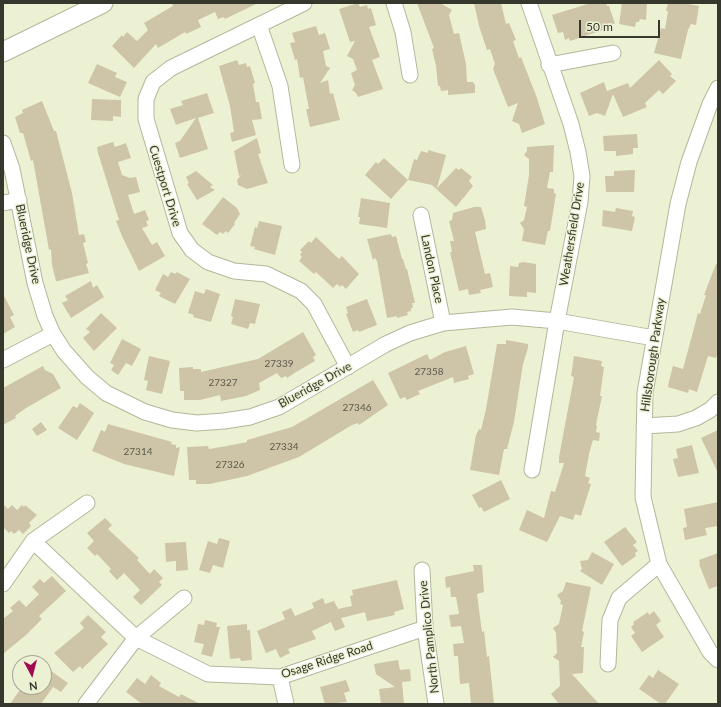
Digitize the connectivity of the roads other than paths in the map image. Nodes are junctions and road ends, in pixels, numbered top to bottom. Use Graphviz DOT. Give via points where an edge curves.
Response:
graph roads {
  1 [pos="103,3"];
  2 [pos="304,3"];
  3 [pos="394,3"];
  4 [pos="529,3"];
  5 [pos="259,25"];
  6 [pos="3,52"];
  7 [pos="613,53"];
  8 [pos="549,65"];
  9 [pos="410,75"];
  10 [pos="718,88"];
  11 [pos="714,106"];
  12 [pos="3,143"];
  13 [pos="292,165"];
  14 [pos="19,200"];
  15 [pos="3,203"];
  16 [pos="421,216"];
  17 [pos="557,321"];
  18 [pos="443,323"];
  19 [pos="53,334"];
  20 [pos="654,338"];
  21 [pos="3,360"];
  22 [pos="348,366"];
  23 [pos="718,402"];
  24 [pos="644,426"];
  25 [pos="532,470"];
  26 [pos="88,504"];
  27 [pos="33,541"];
  28 [pos="659,564"];
  29 [pos="422,570"];
  30 [pos="3,584"];
  31 [pos="184,598"];
  32 [pos="425,628"];
  33 [pos="136,638"];
  34 [pos="718,660"];
  35 [pos="608,664"];
  36 [pos="280,677"];
  37 [pos="86,704"];
  38 [pos="286,704"];
  39 [pos="436,704"];
  1 -- 6 [label="main road"];
  2 -- 5 [label="street, Cuestport Drive"];
  3 -- 9 [label="street" via="403,32"];
  4 -- 8 [label="street, Weathersfield Drive"];
  5 -- 13 [label="street" via="280,86"];
  5 -- 22 [label="street, Cuestport Drive" via="171,68 153,82 146,99 146,119 180,233 192,250 208,262 234,271 266,274 301,291 314,304"];
  7 -- 8 [label="street"];
  8 -- 17 [label="street, Weathersfield Drive" via="571,124 582,176 580,202"];
  10 -- 11 [label="street, Hillsborough Parkway"];
  11 -- 20 [label="street, Hillsborough Parkway" via="689,162 678,204"];
  12 -- 14 [label="street, Blueridge Drive"];
  14 -- 15 [label="street"];
  14 -- 19 [label="street, Blueridge Drive" via="35,283"];
  16 -- 18 [label="street, Landon Place"];
  17 -- 18 [label="street, Blueridge Drive" via="512,317"];
  17 -- 20 [label="street, Blueridge Drive"];
  17 -- 25 [label="street, Weathersfield Drive"];
  18 -- 22 [label="street, Blueridge Drive" via="410,333"];
  19 -- 21 [label="street"];
  19 -- 22 [label="street, Blueridge Drive" via="87,377 106,393 144,412 172,420 218,422 250,417 279,406"];
  20 -- 24 [label="street, Hillsborough Parkway" via="645,393"];
  23 -- 24 [label="street" via="710,410 678,424"];
  24 -- 28 [label="street, Hillsborough Parkway" via="643,497"];
  26 -- 27 [label="street"];
  27 -- 30 [label="street"];
  27 -- 33 [label="street, Osage Ridge Road"];
  28 -- 34 [label="street, Hillsborough Parkway" via="710,652"];
  28 -- 35 [label="street" via="619,598 610,620"];
  29 -- 32 [label="street, North Pamplico Drive"];
  31 -- 33 [label="street"];
  32 -- 36 [label="street, Osage Ridge Road"];
  32 -- 39 [label="street, North Pamplico Drive"];
  33 -- 36 [label="street, Osage Ridge Road" via="208,674"];
  33 -- 37 [label="street"];
  36 -- 38 [label="street"];
}
